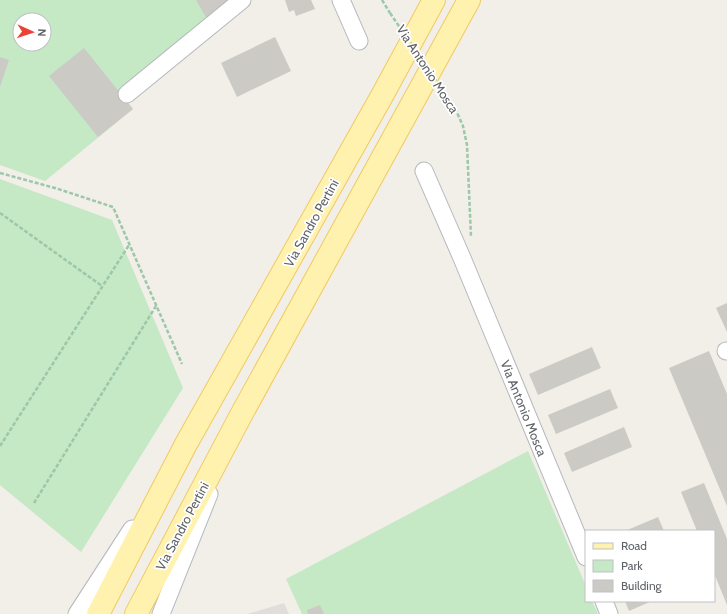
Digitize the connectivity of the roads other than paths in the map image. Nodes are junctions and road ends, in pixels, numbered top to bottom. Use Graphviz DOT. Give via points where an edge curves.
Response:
graph roads {
  1 [pos="242,0"];
  2 [pos="341,0"];
  3 [pos="434,0"];
  4 [pos="470,0"];
  5 [pos="358,41"];
  6 [pos="127,94"];
  7 [pos="424,171"];
  8 [pos="240,417"];
  9 [pos="186,444"];
  10 [pos="585,555"];
  11 [pos="604,602"];
  12 [pos="78,614"];
  13 [pos="98,614"];
  14 [pos="136,614"];
  15 [pos="161,614"];
  16 [pos="609,614"];
  1 -- 6 [label="street"];
  2 -- 5 [label="street"];
  3 -- 9 [label="main road, Via Sandro Pertini"];
  4 -- 8 [label="main road, Via Sandro Pertini"];
  7 -- 10 [label="street, Via Antonio Mosca"];
  8 -- 14 [label="main road, Via Sandro Pertini"];
  8 -- 15 [label="street, Via Sandro Pertini"];
  9 -- 12 [label="street, Via Sandro Pertini"];
  9 -- 13 [label="main road, Via Sandro Pertini"];
  11 -- 16 [label="street"];
}
